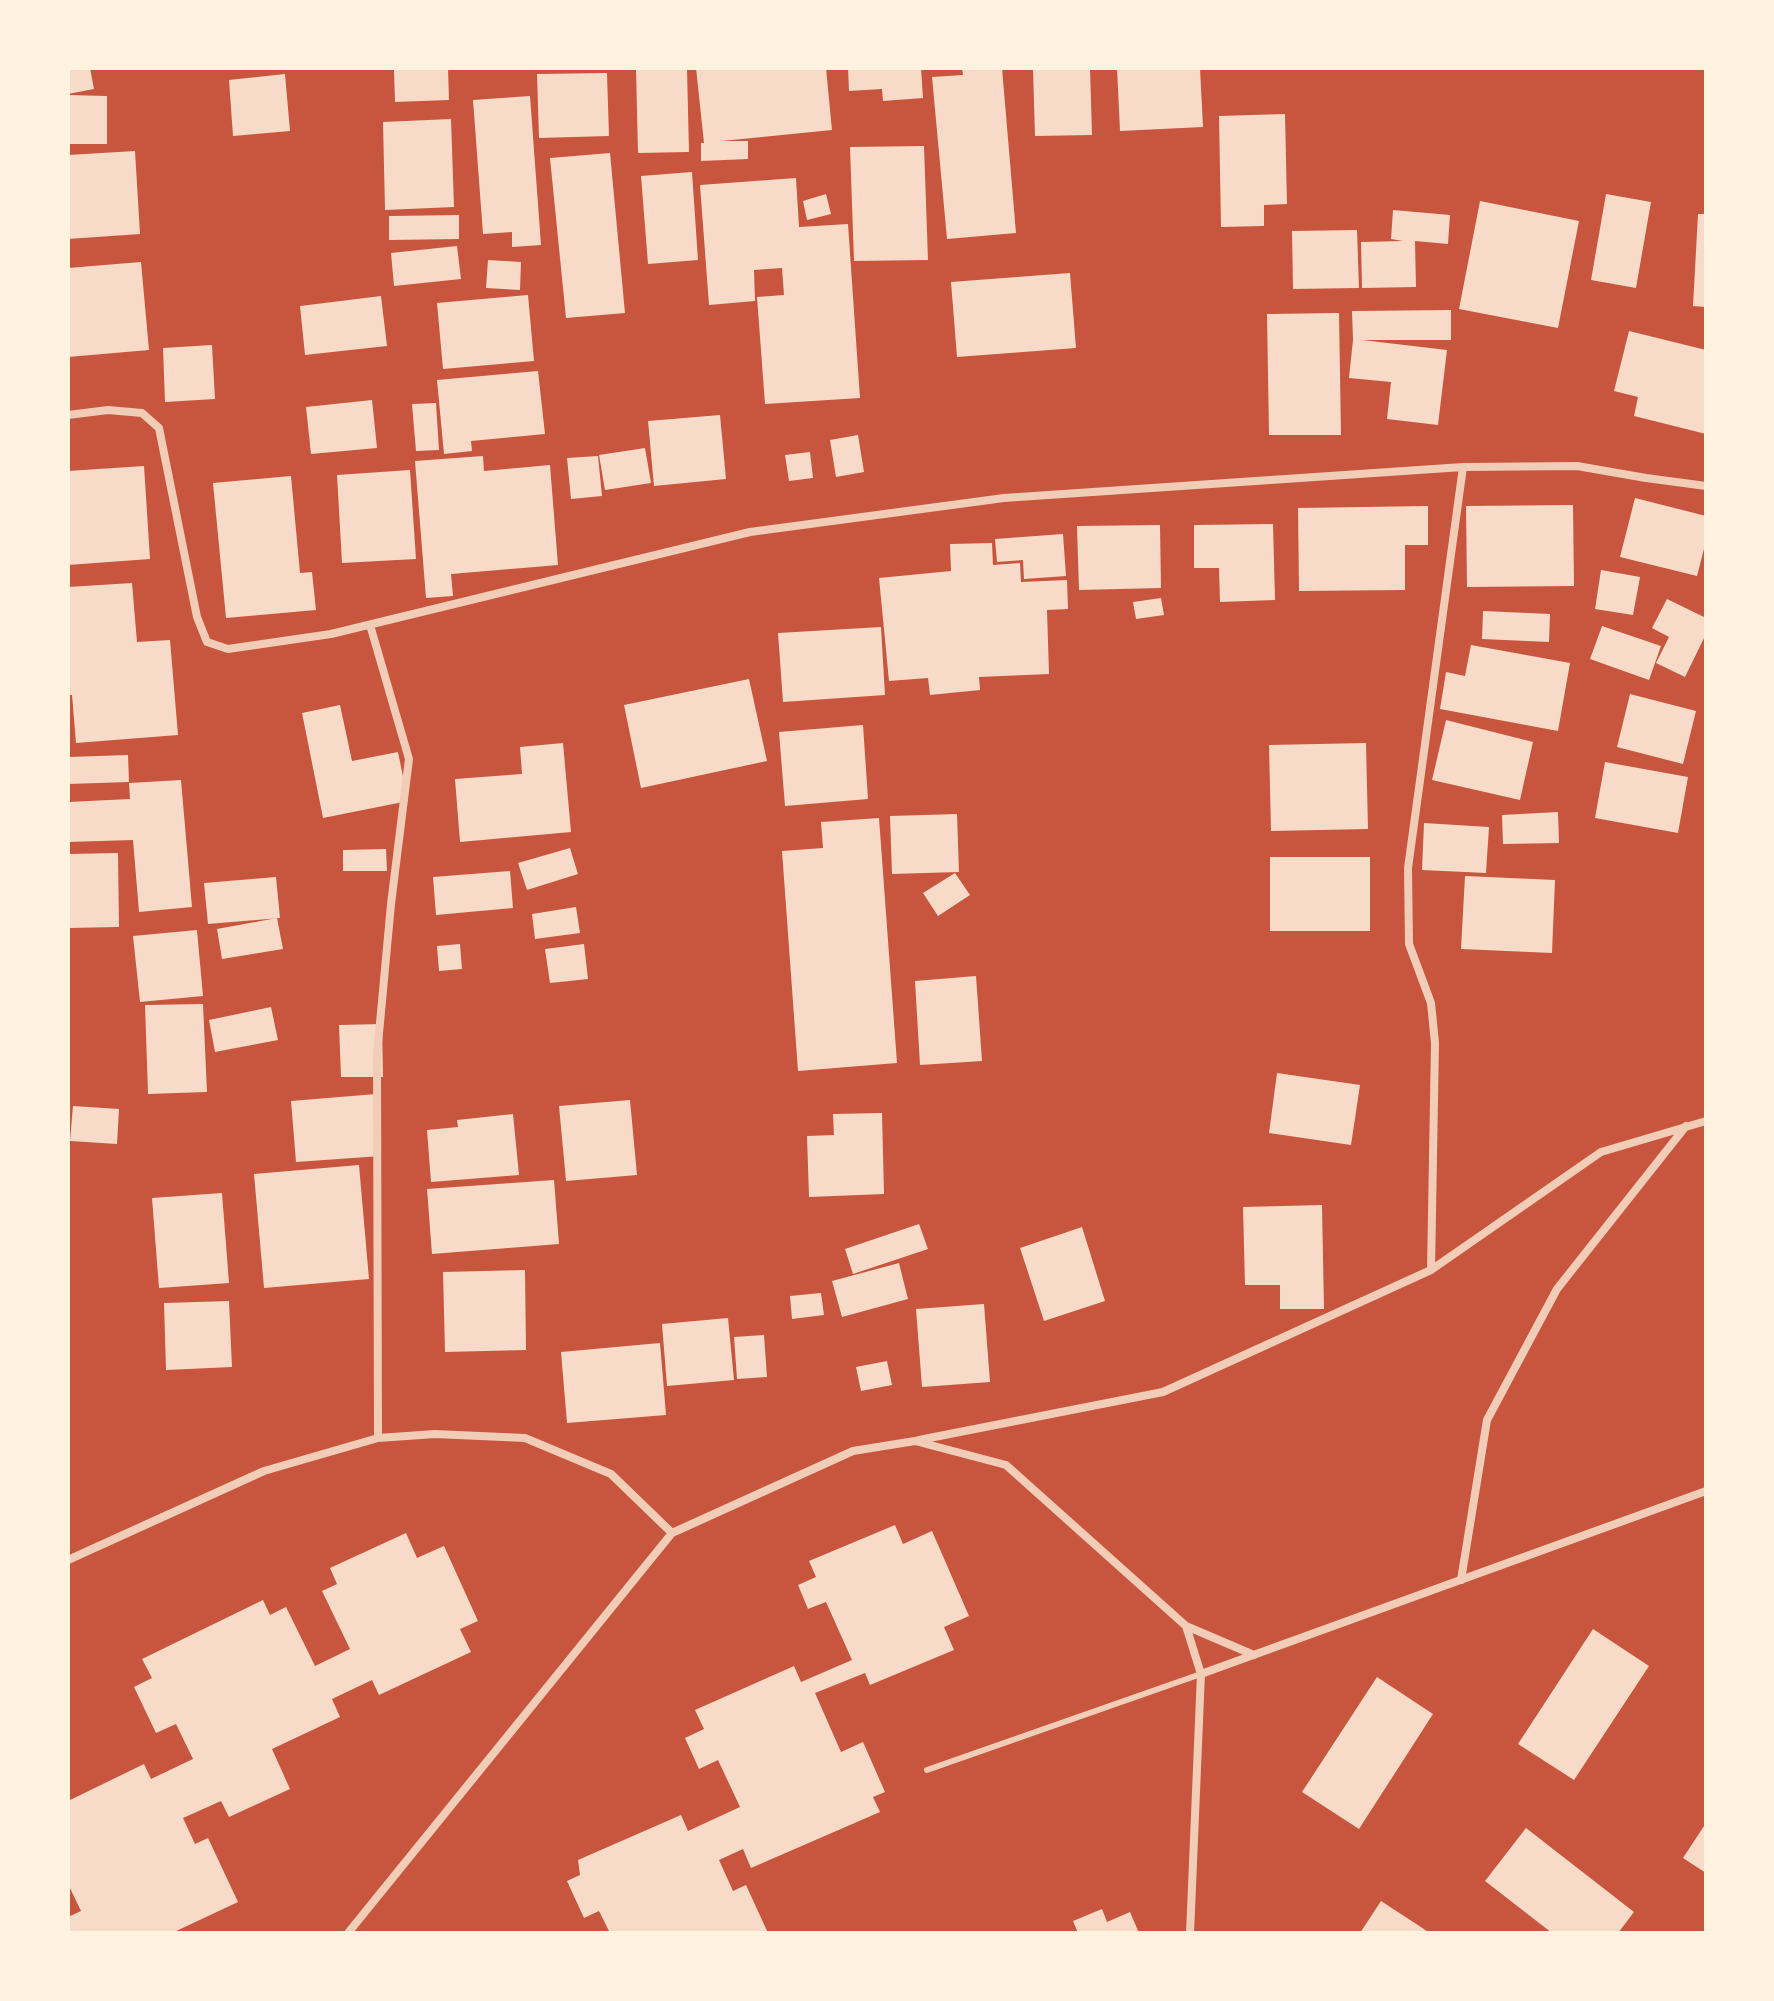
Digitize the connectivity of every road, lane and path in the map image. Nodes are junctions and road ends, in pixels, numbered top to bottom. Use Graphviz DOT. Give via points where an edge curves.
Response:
graph roads {
  1 [pos="68,415"];
  2 [pos="170,427"];
  3 [pos="159,428"];
  4 [pos="1463,467"];
  5 [pos="1706,486"];
  6 [pos="370,625"];
  7 [pos="1706,1121"];
  8 [pos="1686,1126"];
  9 [pos="1431,1270"];
  10 [pos="378,1438"];
  11 [pos="915,1441"];
  12 [pos="1706,1491"];
  13 [pos="672,1533"];
  14 [pos="68,1560"];
  15 [pos="1461,1580"];
  16 [pos="1186,1626"];
  17 [pos="1255,1655"];
  18 [pos="1201,1674"];
  19 [pos="927,1770"];
  20 [pos="348,1933"];
  21 [pos="1190,1933"];
  1 -- 3 [label="street" via="142,413"];
  2 -- 3 [label="street"];
  3 -- 6 [label="street" via="197,617 207,642 228,649"];
  4 -- 5 [label="street" via="1577,466"];
  4 -- 6 [label="street" via="1004,498 750,532"];
  4 -- 9 [label="street" via="1408,868 1409,944 1431,1003 1435,1043"];
  6 -- 10 [label="street" via="409,759 377,1055"];
  7 -- 8 [label="street"];
  8 -- 9 [label="street" via="1601,1152"];
  8 -- 15 [label="street" via="1557,1289 1487,1420"];
  9 -- 11 [label="street" via="1163,1392"];
  10 -- 13 [label="street" via="525,1438 611,1474"];
  10 -- 14 [label="street" via="264,1471"];
  11 -- 13 [label="street" via="853,1451"];
  11 -- 16 [label="street" via="1006,1465"];
  12 -- 15 [label="street"];
  13 -- 20 [label="street"];
  15 -- 17 [label="street"];
  16 -- 17 [label="street"];
  16 -- 18 [label="street"];
  17 -- 18 [label="street"];
  18 -- 19 [label="lane"];
  18 -- 21 [label="street"];
}
